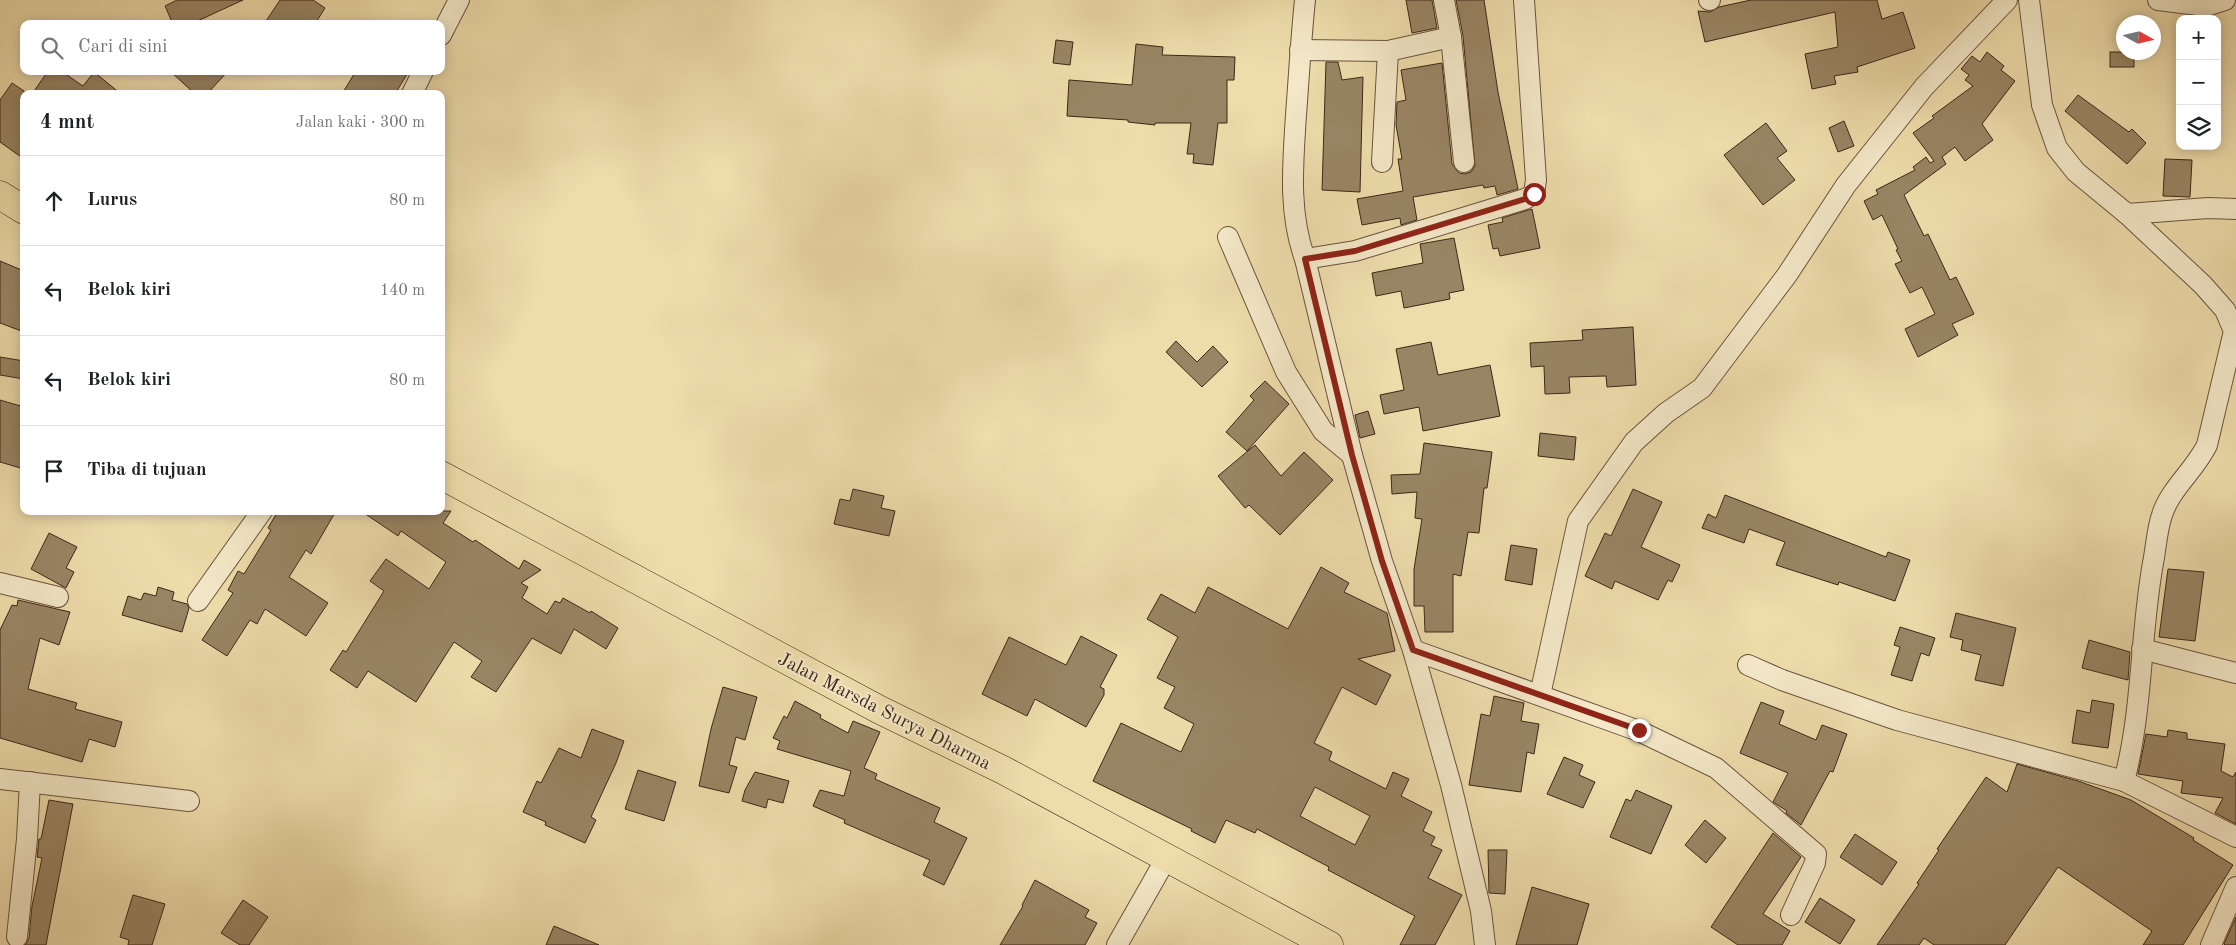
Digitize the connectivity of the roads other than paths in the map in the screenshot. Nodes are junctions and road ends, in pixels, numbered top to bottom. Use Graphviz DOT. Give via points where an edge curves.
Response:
graph roads {
  1 [pos="459,0"];
  2 [pos="1305,0"];
  3 [pos="1444,0"];
  4 [pos="1524,0"];
  5 [pos="2007,0"];
  6 [pos="2029,0"];
  7 [pos="2158,0"];
  8 [pos="2225,0"];
  9 [pos="445,28"];
  10 [pos="1451,37"];
  11 [pos="1300,50"];
  12 [pos="1388,50"];
  13 [pos="421,75"];
  14 [pos="414,90"];
  15 [pos="1382,162"];
  16 [pos="1464,162"];
  17 [pos="0,196"];
  18 [pos="20,208"];
  19 [pos="2236,209"];
  20 [pos="2127,214"];
  21 [pos="1228,237"];
  22 [pos="1305,259"];
  23 [pos="1352,455"];
  24 [pos="445,477"];
  25 [pos="259,515"];
  26 [pos="0,583"];
  27 [pos="58,596"];
  28 [pos="198,601"];
  29 [pos="2142,649"];
  30 [pos="1413,650"];
  31 [pos="1748,665"];
  32 [pos="2236,673"];
  33 [pos="1540,695"];
  34 [pos="0,779"];
  35 [pos="2124,781"];
  36 [pos="30,782"];
  37 [pos="189,801"];
  38 [pos="2236,837"];
  39 [pos="1167,857"];
  40 [pos="2236,887"];
  41 [pos="1792,915"];
  42 [pos="17,937"];
  43 [pos="1117,945"];
  44 [pos="1329,945"];
  45 [pos="1485,945"];
  46 [pos="2211,945"];
  1 -- 9 [label="street"];
  2 -- 11 [label="street"];
  3 -- 10 [label="street"];
  4 -- 22 [label="street" via="1536,180 1534,194 1355,251"];
  5 -- 33 [label="street" via="1924,87 1846,185 1787,276 1702,388 1666,413 1634,442 1578,521"];
  6 -- 20 [label="street" via="2042,105 2057,148 2076,172"];
  7 -- 8 [label="street" via="2206,6"];
  10 -- 12 [label="street"];
  10 -- 16 [label="street"];
  11 -- 12 [label="street"];
  11 -- 22 [label="street" via="1292,172 1294,215"];
  12 -- 15 [label="street"];
  13 -- 14 [label="street"];
  17 -- 18 [label="highway"];
  19 -- 20 [label="street"];
  20 -- 29 [label="street" via="2203,285 2225,310 2234,331 2207,445 2162,515 2147,595"];
  21 -- 23 [label="street" via="1286,372 1323,431"];
  22 -- 23 [label="street"];
  23 -- 30 [label="street" via="1382,561"];
  24 -- 39 [label="highway, Jalan Marsda Surya Dharma" via="880,710 1003,770"];
  25 -- 28 [label="street"];
  26 -- 27 [label="street"];
  29 -- 32 [label="street"];
  29 -- 35 [label="street" via="2133,746"];
  30 -- 33 [label="street"];
  30 -- 45 [label="street" via="1451,784 1481,911"];
  31 -- 35 [label="street" via="1897,720"];
  33 -- 41 [label="street" via="1639,730 1716,768 1811,848 1816,854 1815,863"];
  34 -- 36 [label="street"];
  35 -- 38 [label="street"];
  36 -- 37 [label="street"];
  36 -- 42 [label="street"];
  39 -- 43 [label="street"];
  39 -- 44 [label="highway, Jalan Marsda Surya Dharma"];
  40 -- 46 [label="street"];
}
